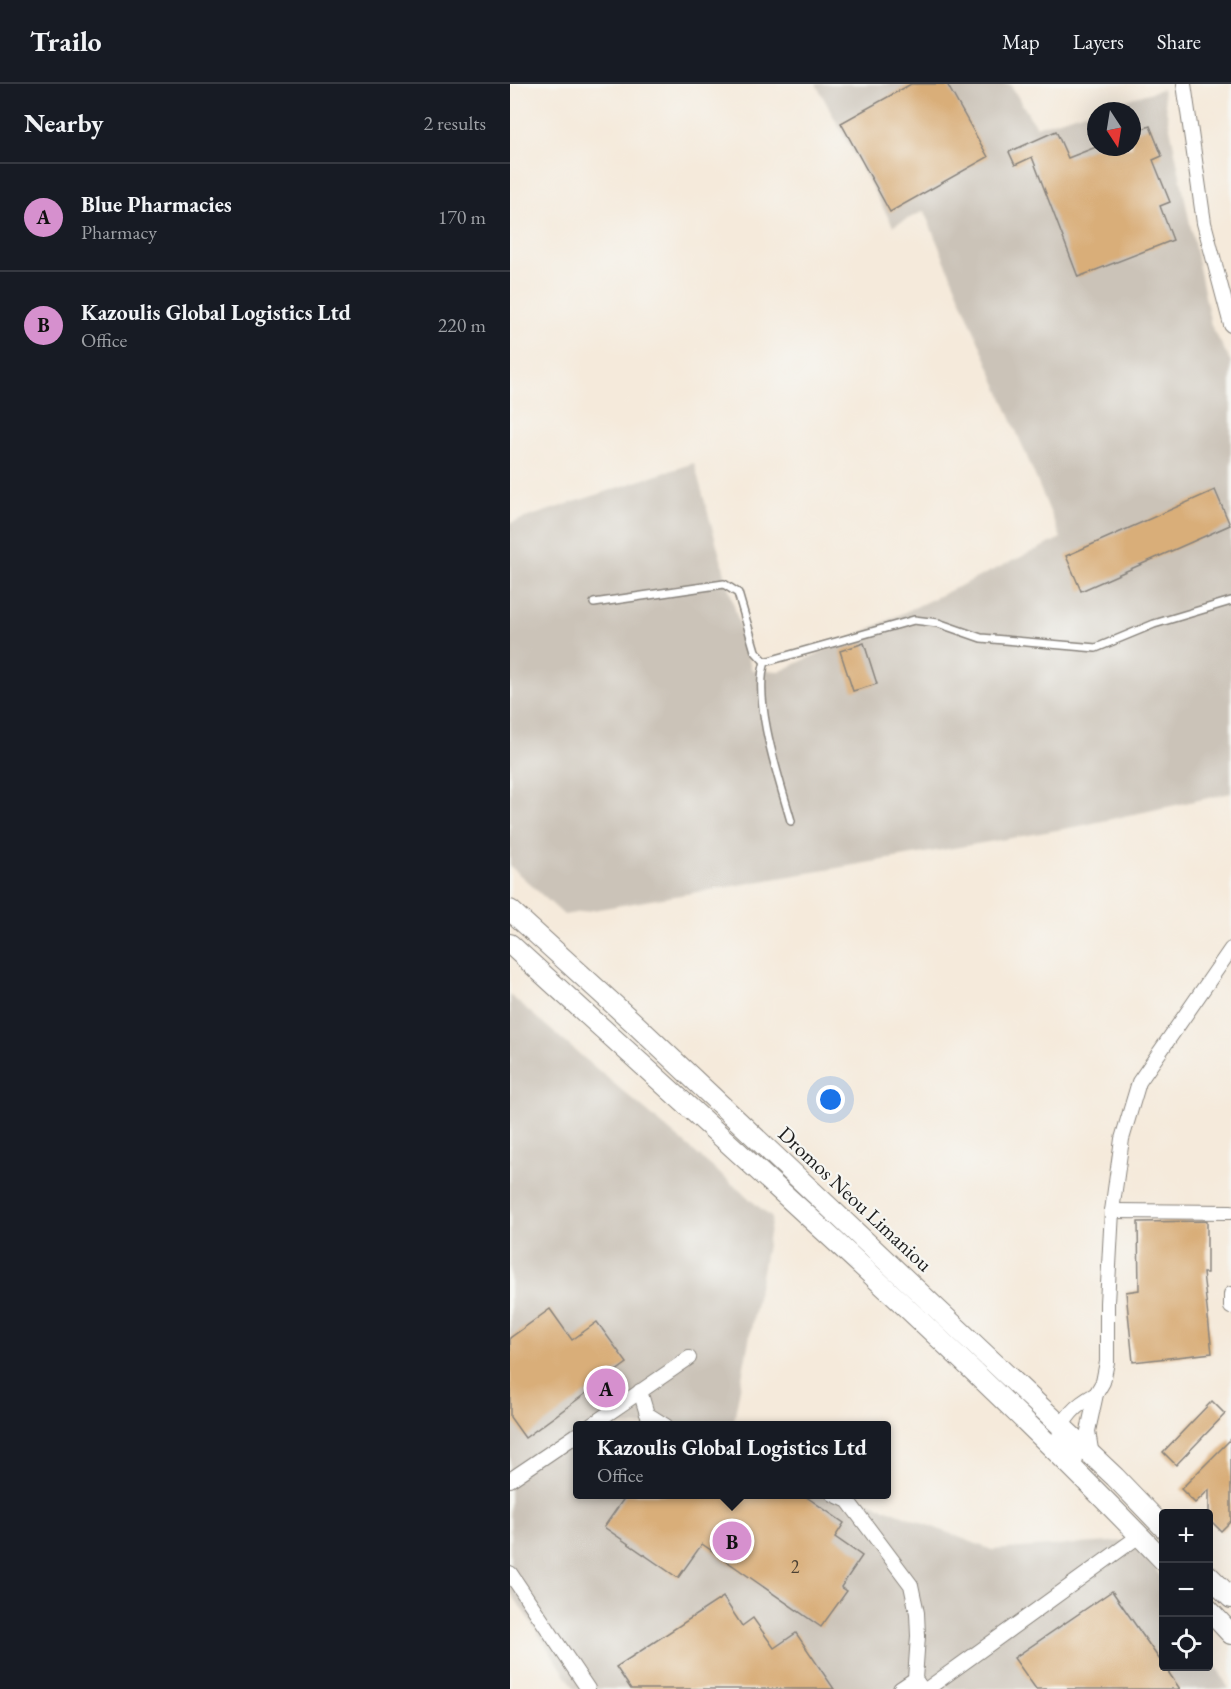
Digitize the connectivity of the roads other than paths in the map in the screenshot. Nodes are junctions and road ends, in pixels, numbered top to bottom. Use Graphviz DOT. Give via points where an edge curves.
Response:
graph roads {
  1 [pos="1184,84"];
  2 [pos="1231,324"];
  3 [pos="1231,601"];
  4 [pos="594,603"];
  5 [pos="765,662"];
  6 [pos="791,821"];
  7 [pos="510,910"];
  8 [pos="510,944"];
  9 [pos="1231,949"];
  10 [pos="1112,1211"];
  11 [pos="1231,1212"];
  12 [pos="1231,1294"];
  13 [pos="1231,1307"];
  14 [pos="689,1358"];
  15 [pos="640,1391"];
  16 [pos="1096,1394"];
  17 [pos="596,1421"];
  18 [pos="656,1421"];
  19 [pos="1061,1426"];
  20 [pos="573,1437"];
  21 [pos="1092,1456"];
  22 [pos="1083,1478"];
  23 [pos="510,1480"];
  24 [pos="844,1499"];
  25 [pos="1159,1523"];
  26 [pos="1139,1536"];
  27 [pos="1159,1557"];
  28 [pos="510,1573"];
  29 [pos="1213,1579"];
  30 [pos="1231,1598"];
  31 [pos="1213,1614"];
  32 [pos="1231,1634"];
  33 [pos="915,1679"];
  34 [pos="588,1689"];
  35 [pos="900,1689"];
  36 [pos="927,1689"];
  1 -- 2 [label="street" via="1204,222"];
  3 -- 5 [label="lane" via="1154,624 1096,648 981,638 938,623 914,620"];
  4 -- 5 [label="lane" via="724,584 738,593 756,651"];
  5 -- 6 [label="lane" via="760,688"];
  7 -- 19 [label="main road, Dromos Neou Limaniou"];
  8 -- 22 [label="main road" via="957,1354"];
  9 -- 10 [label="street" via="1139,1082 1122,1139"];
  10 -- 11 [label="street"];
  10 -- 16 [label="street" via="1107,1362"];
  12 -- 13 [label="street"];
  14 -- 15 [label="street"];
  15 -- 17 [label="street"];
  15 -- 18 [label="street" via="647,1414"];
  16 -- 19 [label="street" via="1082,1402"];
  16 -- 21 [label="street" via="1088,1431"];
  19 -- 21 [label="main road, Dromos Neou Limaniou"];
  19 -- 22 [label="street" via="1059,1436 1077,1461"];
  20 -- 23 [label="street"];
  21 -- 25 [label="main road, Dromos Neou Limaniou"];
  22 -- 26 [label="main road"];
  24 -- 33 [label="street" via="911,1585 918,1636"];
  26 -- 27 [label="main road"];
  26 -- 36 [label="street"];
  28 -- 34 [label="street"];
  29 -- 30 [label="main road"];
  31 -- 32 [label="main road"];
  33 -- 35 [label="street"];
  33 -- 36 [label="street" via="922,1689"];
}
